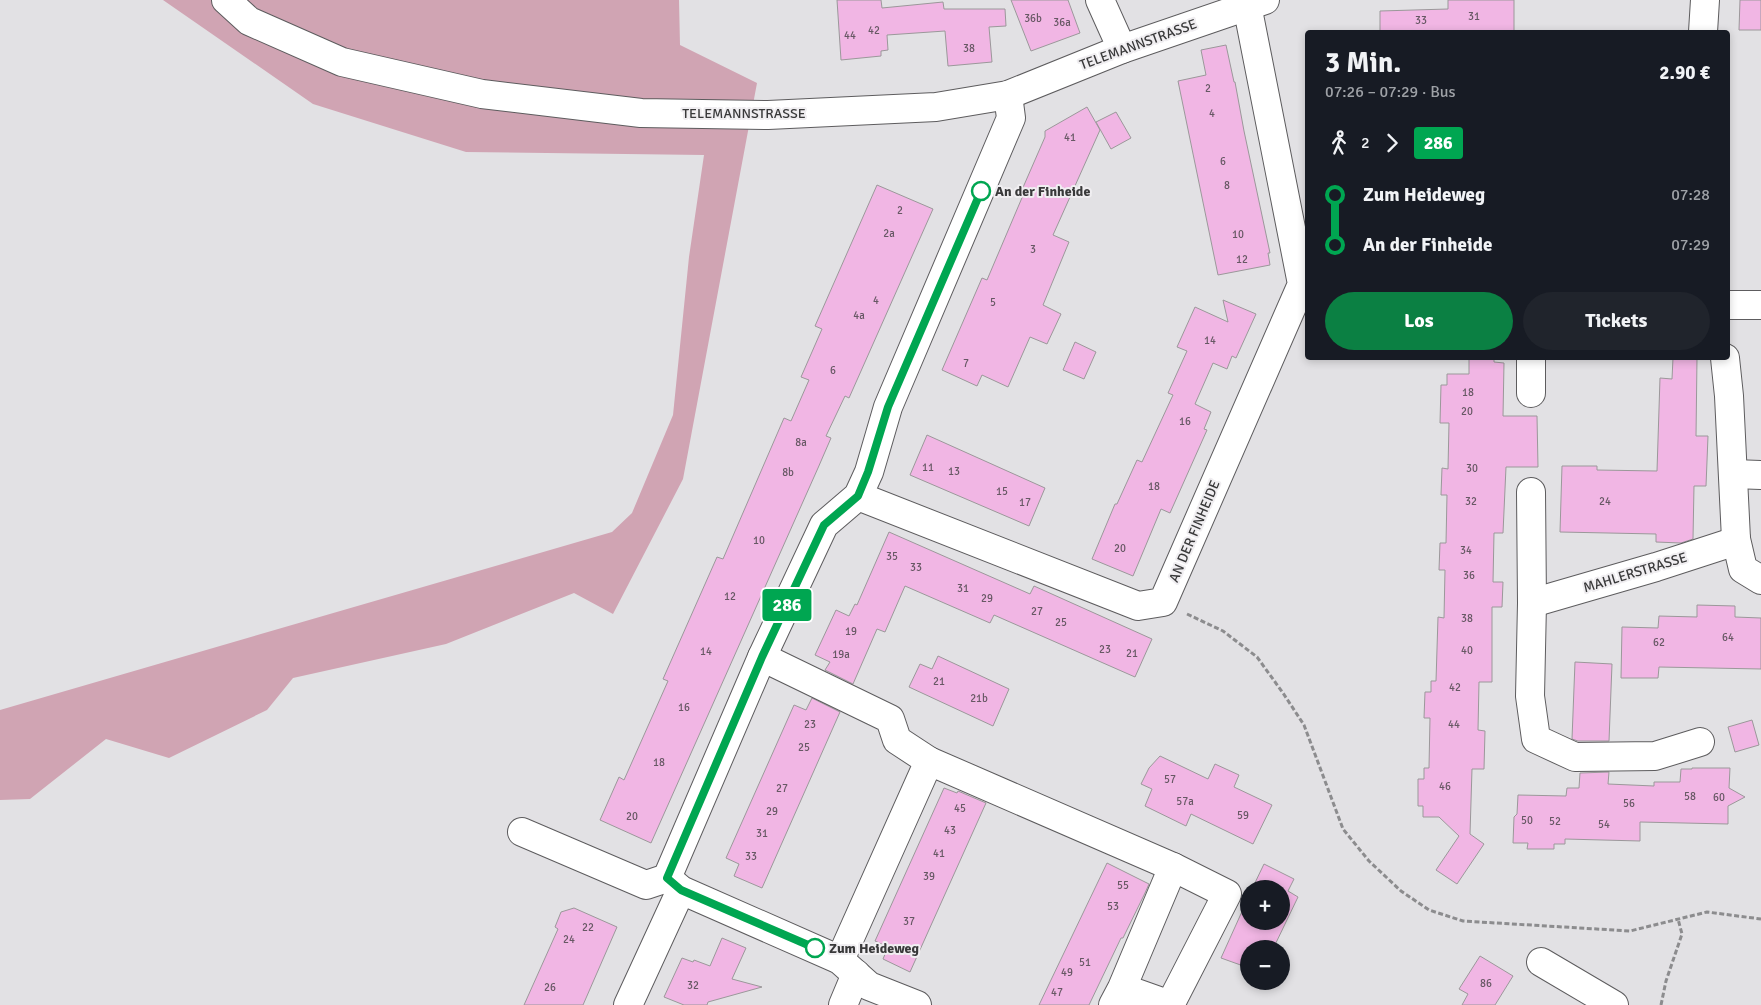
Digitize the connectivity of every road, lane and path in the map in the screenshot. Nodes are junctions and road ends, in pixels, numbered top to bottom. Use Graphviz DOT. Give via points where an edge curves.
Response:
graph roads {
  1 [pos="226,0"];
  2 [pos="1100,0"];
  3 [pos="1705,0"];
  4 [pos="1256,3"];
  5 [pos="1703,30"];
  6 [pos="1122,49"];
  7 [pos="1008,95"];
  8 [pos="1730,305"];
  9 [pos="1761,305"];
  10 [pos="1531,360"];
  11 [pos="1725,360"];
  12 [pos="1531,393"];
  13 [pos="1733,474"];
  14 [pos="1761,475"];
  15 [pos="1531,492"];
  16 [pos="858,496"];
  17 [pos="1736,539"];
  18 [pos="1761,580"];
  19 [pos="1163,602"];
  20 [pos="1532,603"];
  21 [pos="762,657"];
  22 [pos="1700,742"];
  23 [pos="929,761"];
  24 [pos="522,832"];
  25 [pos="1173,867"];
  26 [pos="674,884"];
  27 [pos="1678,919"];
  28 [pos="1761,919"];
  29 [pos="1541,962"];
  30 [pos="848,967"];
  31 [pos="1118,996"];
  32 [pos="628,1005"];
  33 [pos="843,1005"];
  34 [pos="917,1005"];
  35 [pos="1614,1005"];
  36 [pos="1661,1005"];
  1 -- 7 [label="street, TELEMANNSTRASSE" via="249,21 342,62 482,94 641,114 768,115 936,107"];
  2 -- 6 [label="street"];
  3 -- 5 [label="street"];
  4 -- 6 [label="street, TELEMANNSTRASSE"];
  4 -- 19 [label="street, AN DER FINHEIDE" via="1302,284"];
  6 -- 7 [label="street, TELEMANNSTRASSE"];
  7 -- 16 [label="street" via="1011,118 888,407"];
  8 -- 9 [label="street"];
  10 -- 12 [label="street"];
  11 -- 13 [label="street"];
  13 -- 14 [label="street"];
  13 -- 17 [label="street"];
  15 -- 20 [label="street"];
  16 -- 19 [label="street" via="1138,606"];
  16 -- 21 [label="street" via="824,525"];
  17 -- 18 [label="street" via="1743,569"];
  17 -- 20 [label="street, MAHLERSTRASSE" via="1665,564"];
  19 -- 27 [label="path" via="1223,631 1257,657 1304,725 1343,829 1401,891 1429,910 1463,922 1630,930"];
  20 -- 22 [label="street" via="1530,696 1536,739 1575,756 1655,756"];
  21 -- 23 [label="street" via="890,719 897,740"];
  21 -- 26 [label="street"];
  23 -- 25 [label="street"];
  23 -- 30 [label="street"];
  24 -- 26 [label="street" via="646,885"];
  25 -- 31 [label="street"];
  25 -- 31 [label="street" via="1227,894 1170,1005"];
  26 -- 30 [label="street"];
  26 -- 32 [label="street"];
  27 -- 28 [label="path" via="1707,912"];
  27 -- 36 [label="path" via="1682,934"];
  29 -- 35 [label="street"];
  30 -- 33 [label="street"];
  30 -- 34 [label="street" via="868,986"];
}
